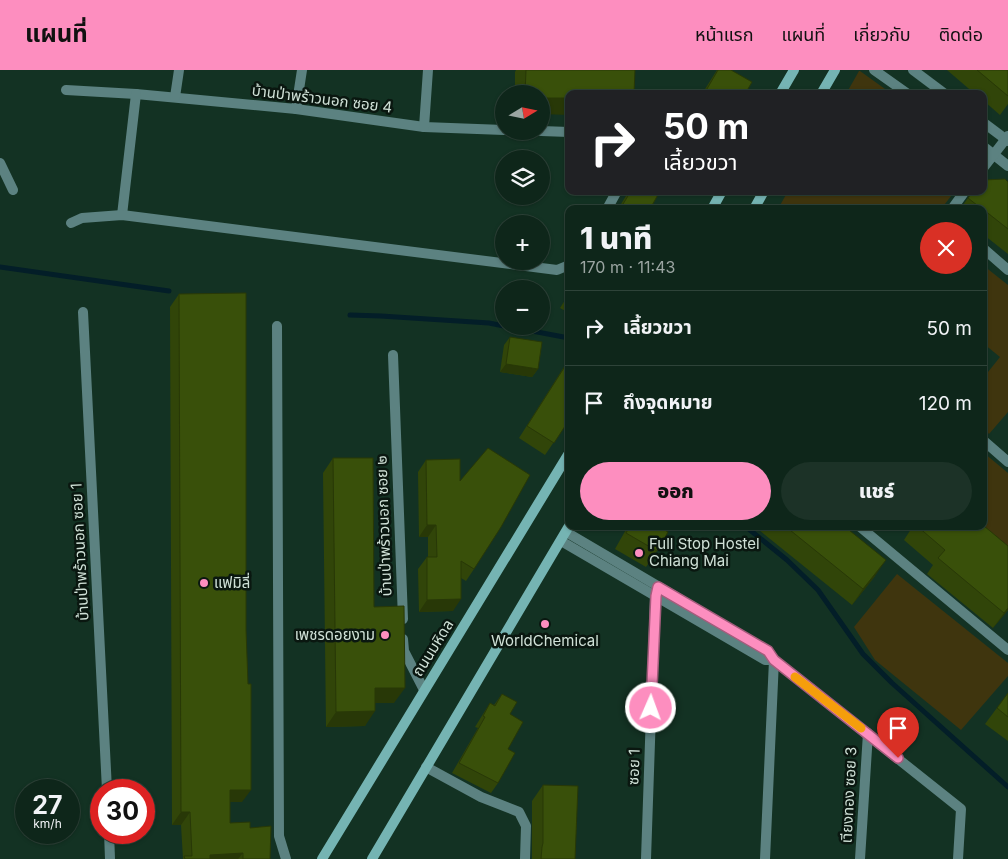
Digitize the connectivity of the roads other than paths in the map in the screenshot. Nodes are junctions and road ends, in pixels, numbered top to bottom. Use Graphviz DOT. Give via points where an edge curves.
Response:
graph roads {
  1 [pos="178,70"];
  2 [pos="302,70"];
  3 [pos="428,70"];
  4 [pos="794,70"];
  5 [pos="835,70"];
  6 [pos="874,70"];
  7 [pos="913,70"];
  8 [pos="66,90"];
  9 [pos="782,90"];
  10 [pos="823,90"];
  11 [pos="902,90"];
  12 [pos="940,90"];
  13 [pos="136,94"];
  14 [pos="175,97"];
  15 [pos="296,109"];
  16 [pos="987,125"];
  17 [pos="424,127"];
  18 [pos="495,130"];
  19 [pos="550,131"];
  20 [pos="565,132"];
  21 [pos="1007,139"];
  22 [pos="987,149"];
  23 [pos="994,154"];
  24 [pos="987,163"];
  25 [pos="0,164"];
  26 [pos="1008,166"];
  27 [pos="12,190"];
  28 [pos="122,216"];
  29 [pos="71,223"];
  30 [pos="987,252"];
  31 [pos="565,267"];
  32 [pos="1008,270"];
  33 [pos="83,312"];
  34 [pos="277,326"];
  35 [pos="393,355"];
  36 [pos="987,444"];
  37 [pos="565,460"];
  38 [pos="1008,462"];
  39 [pos="864,530"];
  40 [pos="566,533"];
  41 [pos="657,591"];
  42 [pos="1008,650"];
  43 [pos="774,660"];
  44 [pos="424,690"];
  45 [pos="868,733"];
  46 [pos="426,767"];
  47 [pos="106,779"];
  48 [pos="109,844"];
  49 [pos="110,859"];
  50 [pos="286,859"];
  51 [pos="322,859"];
  52 [pos="372,859"];
  53 [pos="525,859"];
  54 [pos="646,859"];
  55 [pos="766,859"];
  56 [pos="860,859"];
  57 [pos="958,859"];
  1 -- 14 [label="street"];
  2 -- 15 [label="street"];
  3 -- 17 [label="street"];
  4 -- 9 [label="main road"];
  5 -- 10 [label="main road"];
  6 -- 11 [label="street"];
  7 -- 12 [label="street"];
  8 -- 13 [label="street, บ้านป่าพร้าวนอก ซอย 4"];
  13 -- 14 [label="street, บ้านป่าพร้าวนอก ซอย 4"];
  13 -- 28 [label="street"];
  14 -- 15 [label="street, บ้านป่าพร้าวนอก ซอย 4"];
  15 -- 17 [label="street, บ้านป่าพร้าวนอก ซอย 4"];
  16 -- 21 [label="street"];
  17 -- 18 [label="street, บ้านป่าพร้าวนอก ซอย 4"];
  19 -- 20 [label="street"];
  21 -- 23 [label="street"];
  22 -- 23 [label="street"];
  23 -- 24 [label="street"];
  23 -- 26 [label="street"];
  25 -- 27 [label="street"];
  28 -- 29 [label="street" via="82,218"];
  28 -- 31 [label="street" via="557,270"];
  30 -- 32 [label="street"];
  33 -- 47 [label="street, บ้านป่าพร้าวนอก ซอย 1"];
  34 -- 50 [label="street" via="279,836"];
  35 -- 44 [label="street, บ้านป่าพร้าวนอก ซอย ๒" via="404,651"];
  36 -- 38 [label="street"];
  37 -- 44 [label="main road, ถนนมหิดล"];
  39 -- 42 [label="street"];
  40 -- 41 [label="street"];
  40 -- 46 [label="main road"];
  41 -- 43 [label="street" via="765,660"];
  41 -- 54 [label="street, ซอย 1"];
  43 -- 45 [label="street"];
  43 -- 55 [label="street"];
  44 -- 51 [label="main road, ถนนมหิดล"];
  45 -- 56 [label="street, เาียงทอง ซอย 3"];
  45 -- 57 [label="street" via="961,809"];
  46 -- 52 [label="main road"];
  46 -- 53 [label="street" via="481,797 519,812 526,826"];
  48 -- 49 [label="street"];
}
